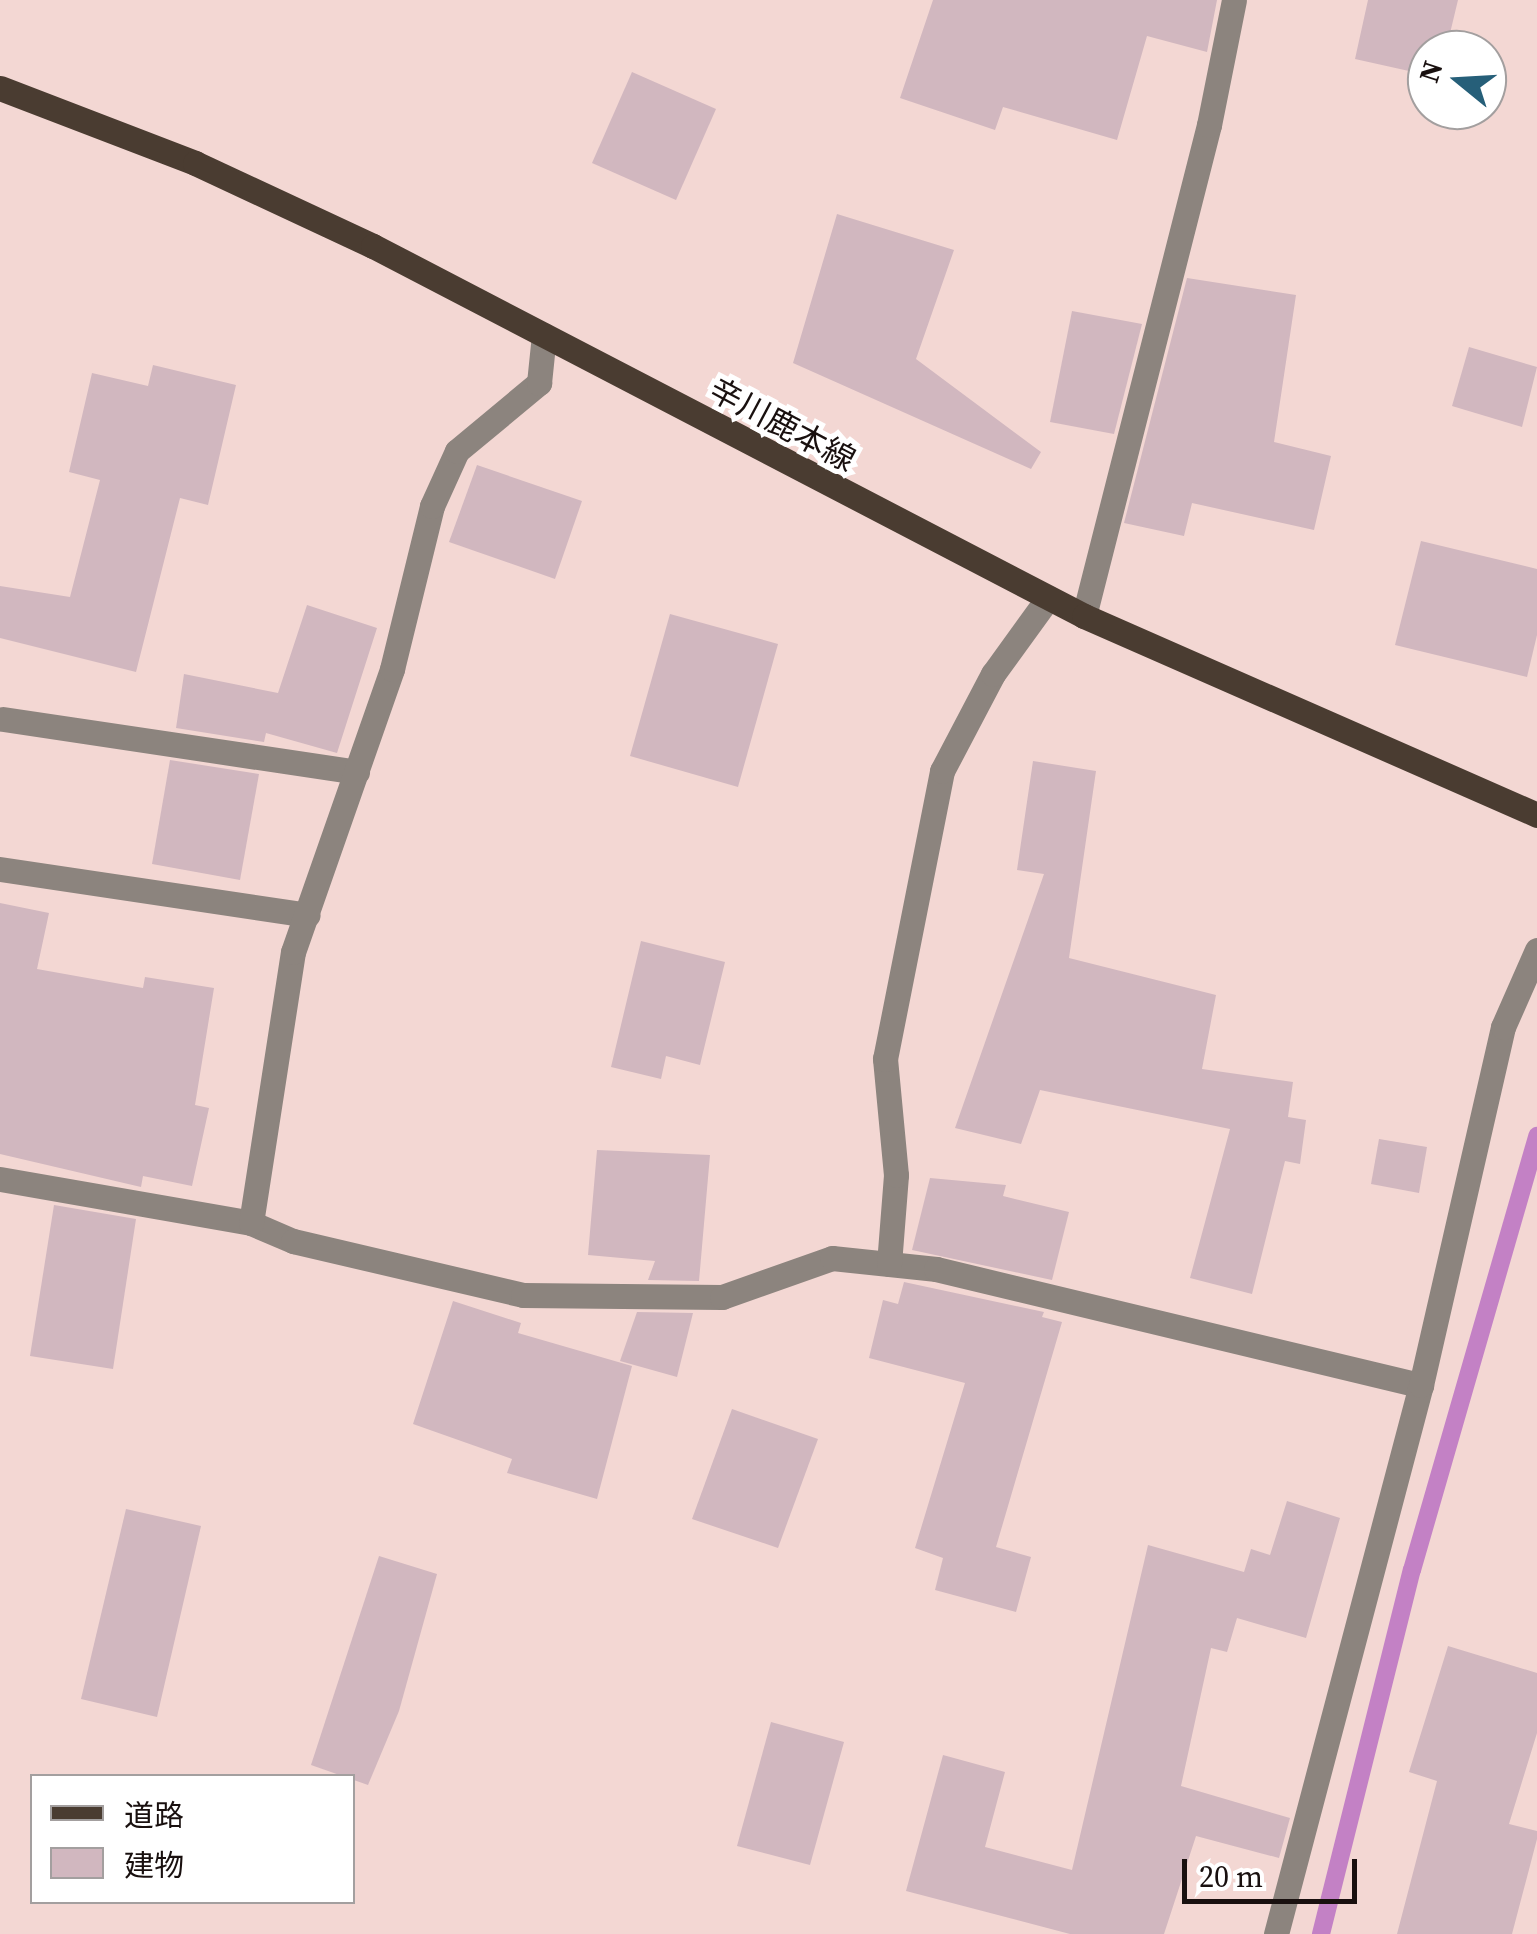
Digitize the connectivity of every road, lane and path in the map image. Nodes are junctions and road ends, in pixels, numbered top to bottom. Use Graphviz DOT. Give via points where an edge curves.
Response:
graph roads {
  1 [pos="1234,0"];
  2 [pos="0,88"];
  3 [pos="544,335"];
  4 [pos="1048,598"];
  5 [pos="1084,616"];
  6 [pos="3,719"];
  7 [pos="357,772"];
  8 [pos="1537,816"];
  9 [pos="0,870"];
  10 [pos="308,915"];
  11 [pos="1537,950"];
  12 [pos="0,1178"];
  13 [pos="250,1224"];
  14 [pos="889,1264"];
  15 [pos="1421,1385"];
  16 [pos="1276,1934"];
  1 -- 5 [label="street" via="1209,125"];
  2 -- 3 [label="main road, 辛川鹿本線" via="195,162"];
  3 -- 4 [label="main road, 辛川鹿本線"];
  3 -- 7 [label="street" via="539,383 457,451 432,506 392,669"];
  4 -- 5 [label="main road, 辛川鹿本線"];
  4 -- 14 [label="street" via="992,674 942,771 885,1059 896,1175"];
  5 -- 8 [label="main road, 辛川鹿本線"];
  6 -- 7 [label="street"];
  7 -- 10 [label="street"];
  9 -- 10 [label="street"];
  10 -- 13 [label="street" via="294,952"];
  11 -- 15 [label="street" via="1503,1026"];
  12 -- 13 [label="street"];
  13 -- 14 [label="street" via="293,1241 523,1296 722,1297 832,1258"];
  14 -- 15 [label="street" via="936,1268"];
  15 -- 16 [label="street"];
}
